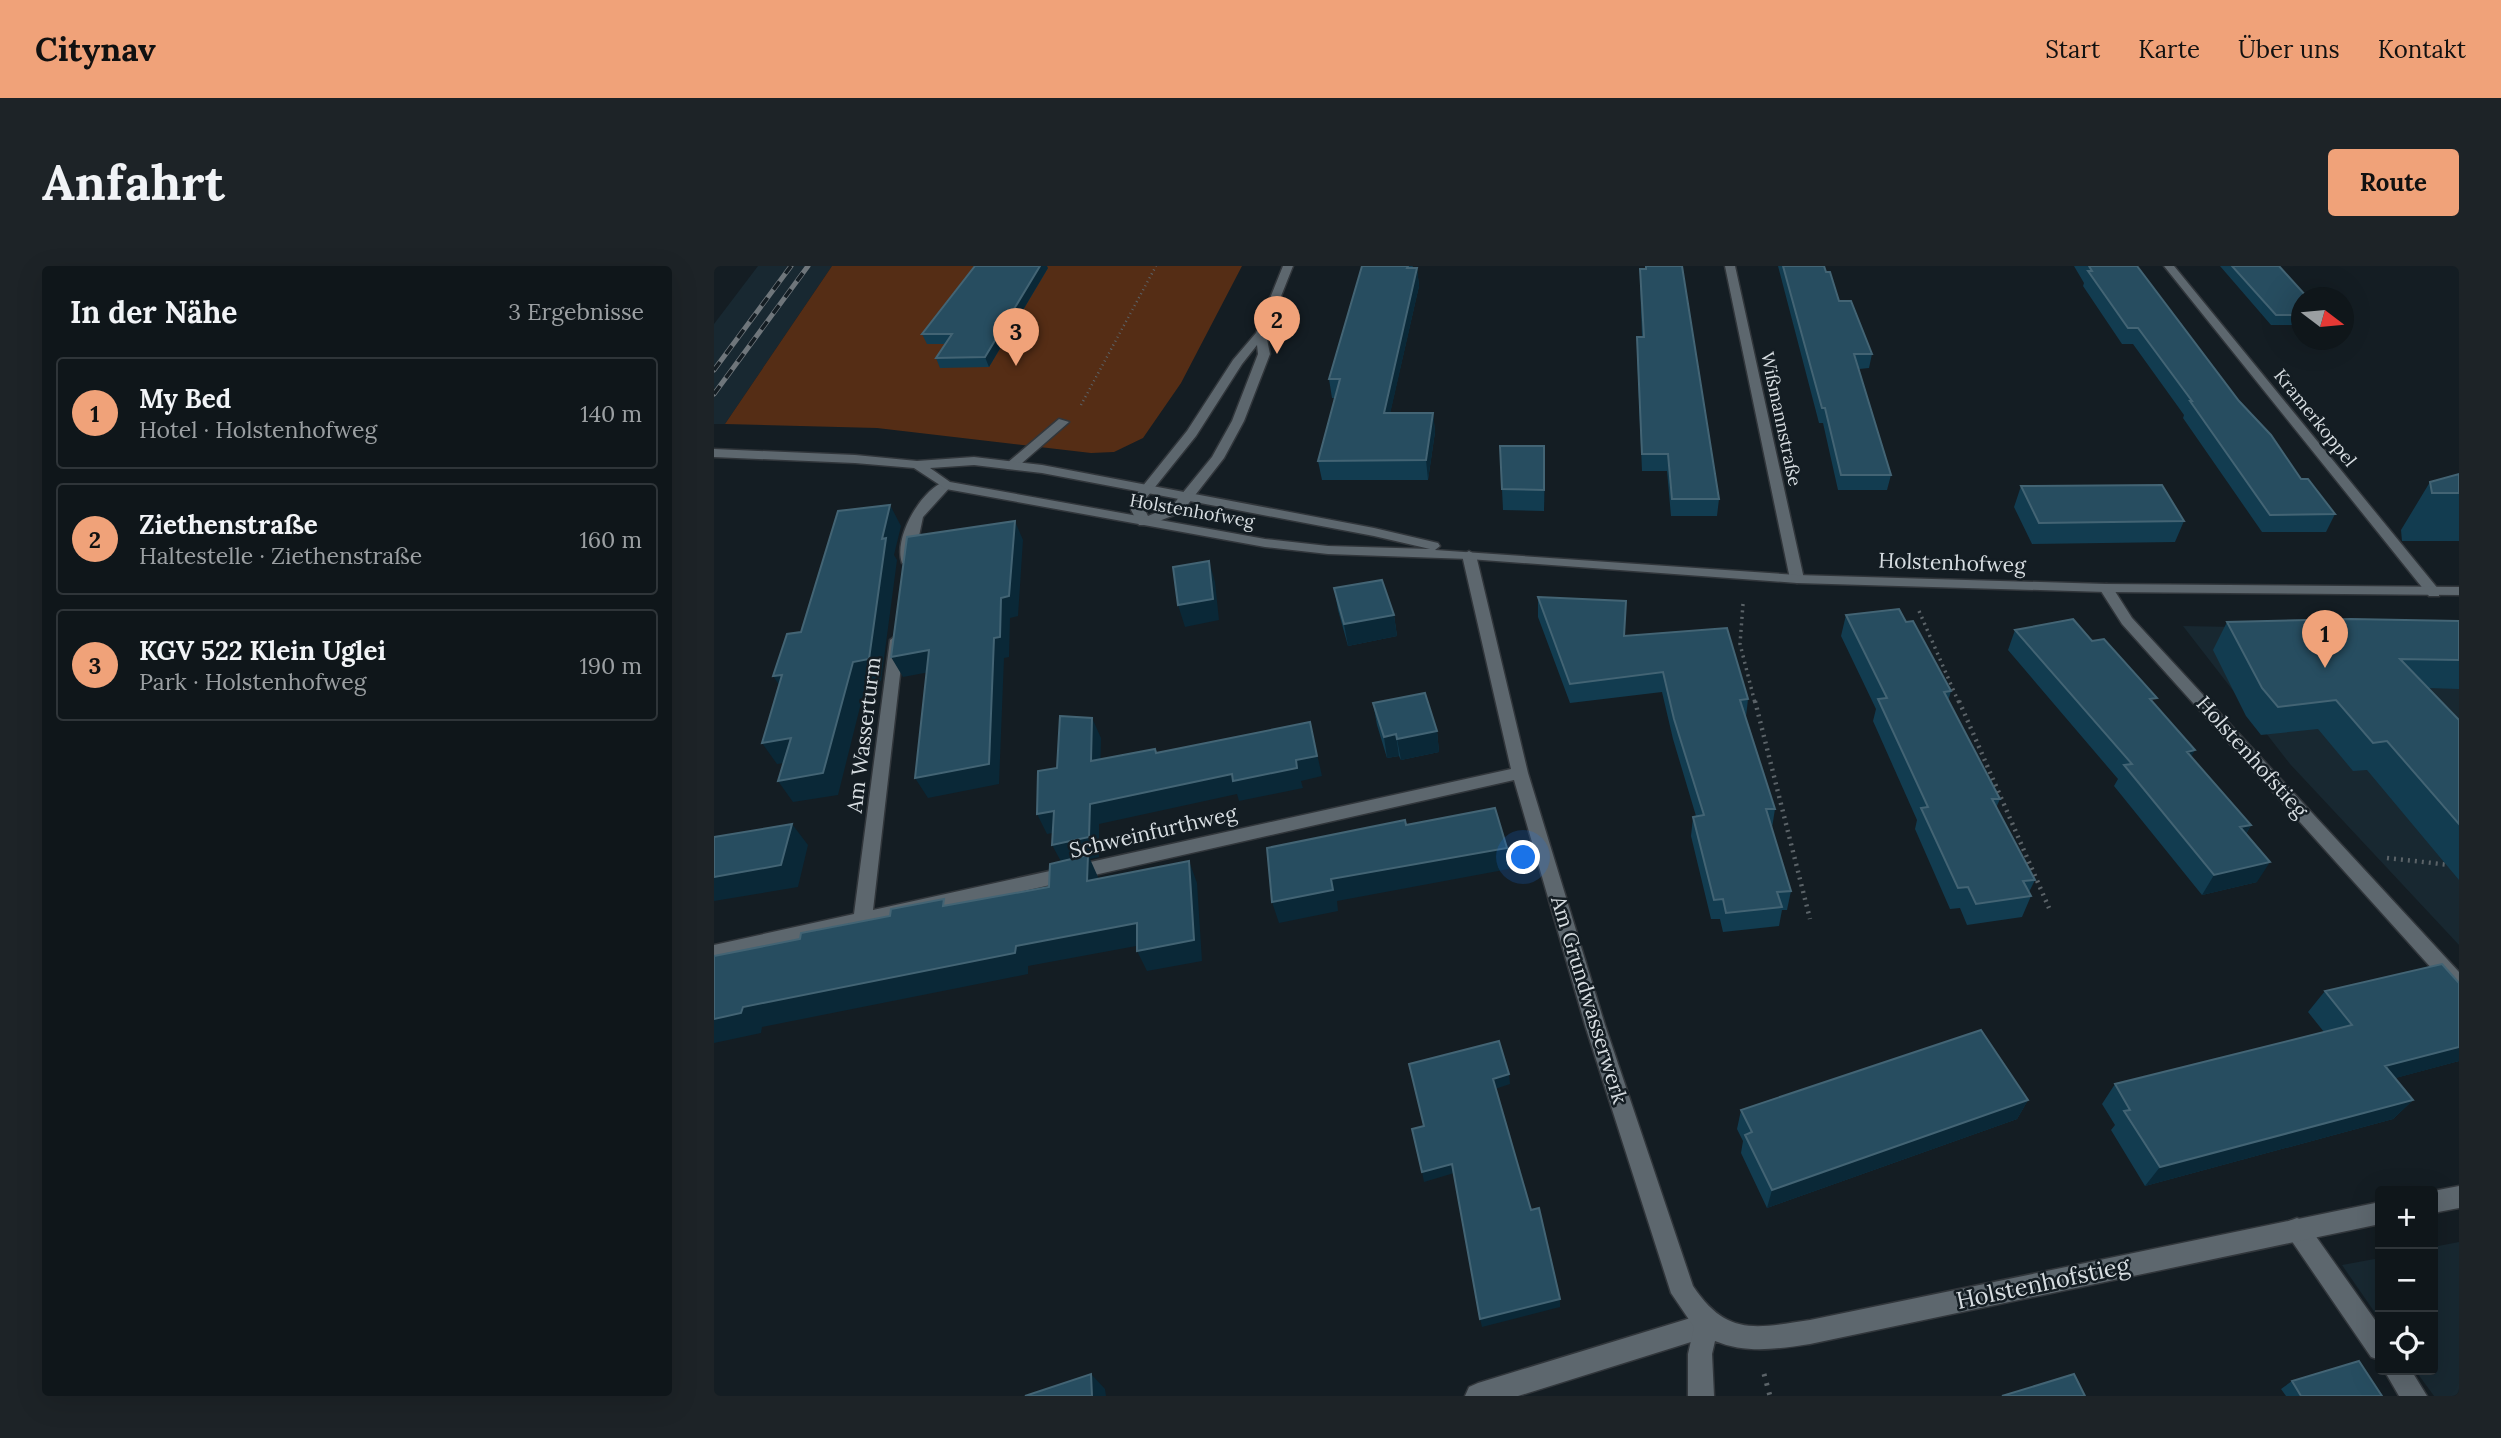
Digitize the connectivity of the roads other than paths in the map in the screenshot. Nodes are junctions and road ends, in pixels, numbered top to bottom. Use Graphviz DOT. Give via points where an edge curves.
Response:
graph roads {
  1 [pos="1288,266"];
  2 [pos="1730,266"];
  3 [pos="2169,266"];
  4 [pos="1261,334"];
  5 [pos="1063,422"];
  6 [pos="714,453"];
  7 [pos="917,465"];
  8 [pos="1011,466"];
  9 [pos="946,485"];
  10 [pos="1149,488"];
  11 [pos="1189,496"];
  12 [pos="1144,522"];
  13 [pos="1469,555"];
  14 [pos="905,578"];
  15 [pos="1797,579"];
  16 [pos="2106,588"];
  17 [pos="2434,593"];
  18 [pos="2459,593"];
  19 [pos="899,619"];
  20 [pos="1520,773"];
  21 [pos="862,921"];
  22 [pos="714,953"];
  23 [pos="2459,985"];
  24 [pos="2459,1197"];
  25 [pos="2438,1201"];
  26 [pos="2375,1214"];
  27 [pos="2297,1229"];
  28 [pos="1707,1325"];
  29 [pos="2375,1341"];
  30 [pos="2399,1375"];
  31 [pos="1478,1396"];
  32 [pos="1701,1396"];
  33 [pos="2414,1396"];
  1 -- 4 [label="street"];
  2 -- 15 [label="street, Wißmannstraße"];
  3 -- 17 [label="street, Kramerkoppel"];
  4 -- 10 [label="street"];
  4 -- 11 [label="street" via="1264,354 1238,421"];
  5 -- 8 [label="street"];
  6 -- 7 [label="street, Holstenhofweg"];
  7 -- 8 [label="street, Holstenhofweg" via="974,461"];
  7 -- 9 [label="street, Holstenhofweg"];
  8 -- 10 [label="street, Holstenhofweg"];
  9 -- 12 [label="street, Holstenhofweg"];
  9 -- 14 [label="street" via="925,502 911,523"];
  10 -- 11 [label="street, Holstenhofweg"];
  10 -- 12 [label="street" via="1138,506"];
  11 -- 12 [label="street" via="1171,513"];
  11 -- 13 [label="street, Holstenhofweg"];
  12 -- 13 [label="street, Holstenhofweg" via="1315,548"];
  13 -- 15 [label="street, Holstenhofweg"];
  13 -- 20 [label="street, Am Grundwasserwerk"];
  15 -- 16 [label="street, Holstenhofweg"];
  16 -- 17 [label="street, Holstenhofweg"];
  16 -- 23 [label="street, Holstenhofstieg" via="2127,621"];
  17 -- 18 [label="street, Holstenhofweg"];
  19 -- 21 [label="street, Am Wasserturm"];
  20 -- 21 [label="street, Schweinfurthweg"];
  20 -- 28 [label="street, Am Grundwasserwerk" via="1595,1025 1683,1293"];
  21 -- 22 [label="street, Schweinfurthweg"];
  24 -- 25 [label="street"];
  26 -- 27 [label="street, Holstenhofstieg"];
  27 -- 28 [label="street, Holstenhofstieg" via="1810,1332 1753,1339 1721,1333"];
  27 -- 29 [label="street"];
  28 -- 31 [label="street"];
  28 -- 32 [label="street" via="1700,1354"];
  30 -- 33 [label="street"];
}
